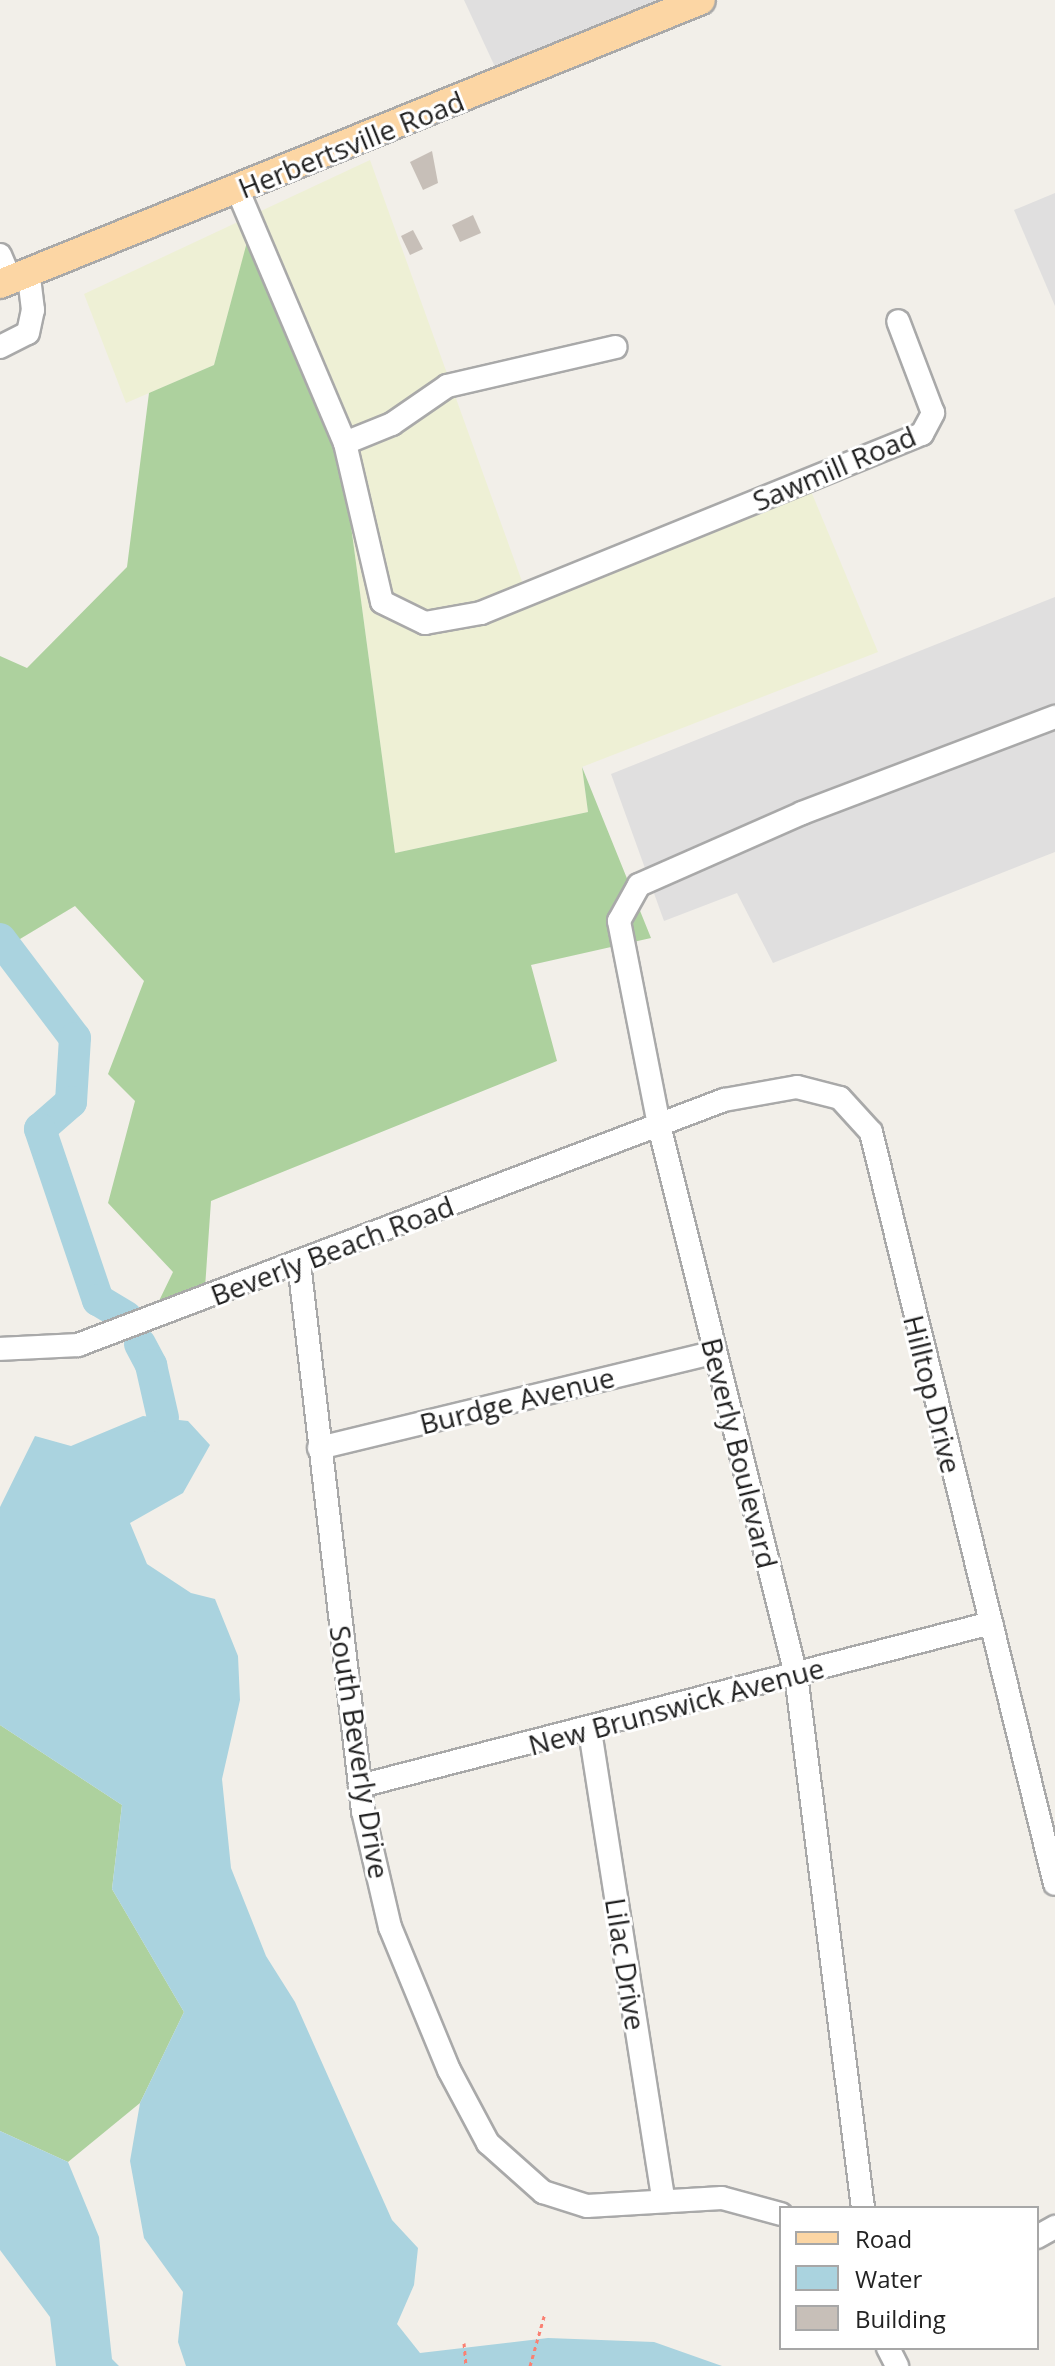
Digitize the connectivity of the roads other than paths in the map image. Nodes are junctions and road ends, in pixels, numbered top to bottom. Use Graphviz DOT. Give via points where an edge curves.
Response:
graph roads {
  1 [pos="701,0"];
  2 [pos="238,191"];
  3 [pos="10,273"];
  4 [pos="898,321"];
  5 [pos="0,347"];
  6 [pos="616,347"];
  7 [pos="345,443"];
  8 [pos="1055,717"];
  9 [pos="659,1125"];
  10 [pos="299,1263"];
  11 [pos="0,1349"];
  12 [pos="715,1352"];
  13 [pos="319,1448"];
  14 [pos="991,1623"];
  15 [pos="796,1675"];
  16 [pos="590,1731"];
  17 [pos="360,1786"];
  18 [pos="1055,1884"];
  19 [pos="663,2198"];
  20 [pos="863,2206"];
  21 [pos="779,2213"];
  1 -- 2 [label="main road, Herbertsville Road"];
  2 -- 3 [label="main road, Herbertsville Road"];
  2 -- 7 [label="street"];
  3 -- 5 [label="street" via="33,310 28,333"];
  4 -- 7 [label="street, Sawmill Road" via="933,413 922,434 481,613 425,623 382,602"];
  6 -- 7 [label="street" via="447,386 392,424"];
  8 -- 9 [label="street, Beverly Boulevard" via="802,813 639,885 619,921"];
  9 -- 10 [label="street, Beverly Beach Road"];
  9 -- 12 [label="street, Beverly Boulevard"];
  9 -- 14 [label="street, Hilltop Drive" via="724,1100 797,1087 840,1098 859,1111 871,1132"];
  10 -- 11 [label="street, Beverly Beach Road" via="78,1345"];
  10 -- 13 [label="street, South Beverly Drive"];
  12 -- 13 [label="street, Burdge Avenue"];
  12 -- 15 [label="street, Beverly Boulevard"];
  13 -- 17 [label="street, South Beverly Drive"];
  14 -- 15 [label="street, New Brunswick Avenue"];
  14 -- 18 [label="street, Hilltop Drive"];
  15 -- 16 [label="street, New Brunswick Avenue"];
  15 -- 20 [label="street, Beverly Boulevard"];
  16 -- 17 [label="street, New Brunswick Avenue"];
  16 -- 19 [label="street, Lilac Drive"];
  17 -- 19 [label="street, South Beverly Drive" via="390,1927 412,1992 488,2143 543,2192 587,2206"];
  19 -- 21 [label="street, South Beverly Drive" via="722,2198"];
}
